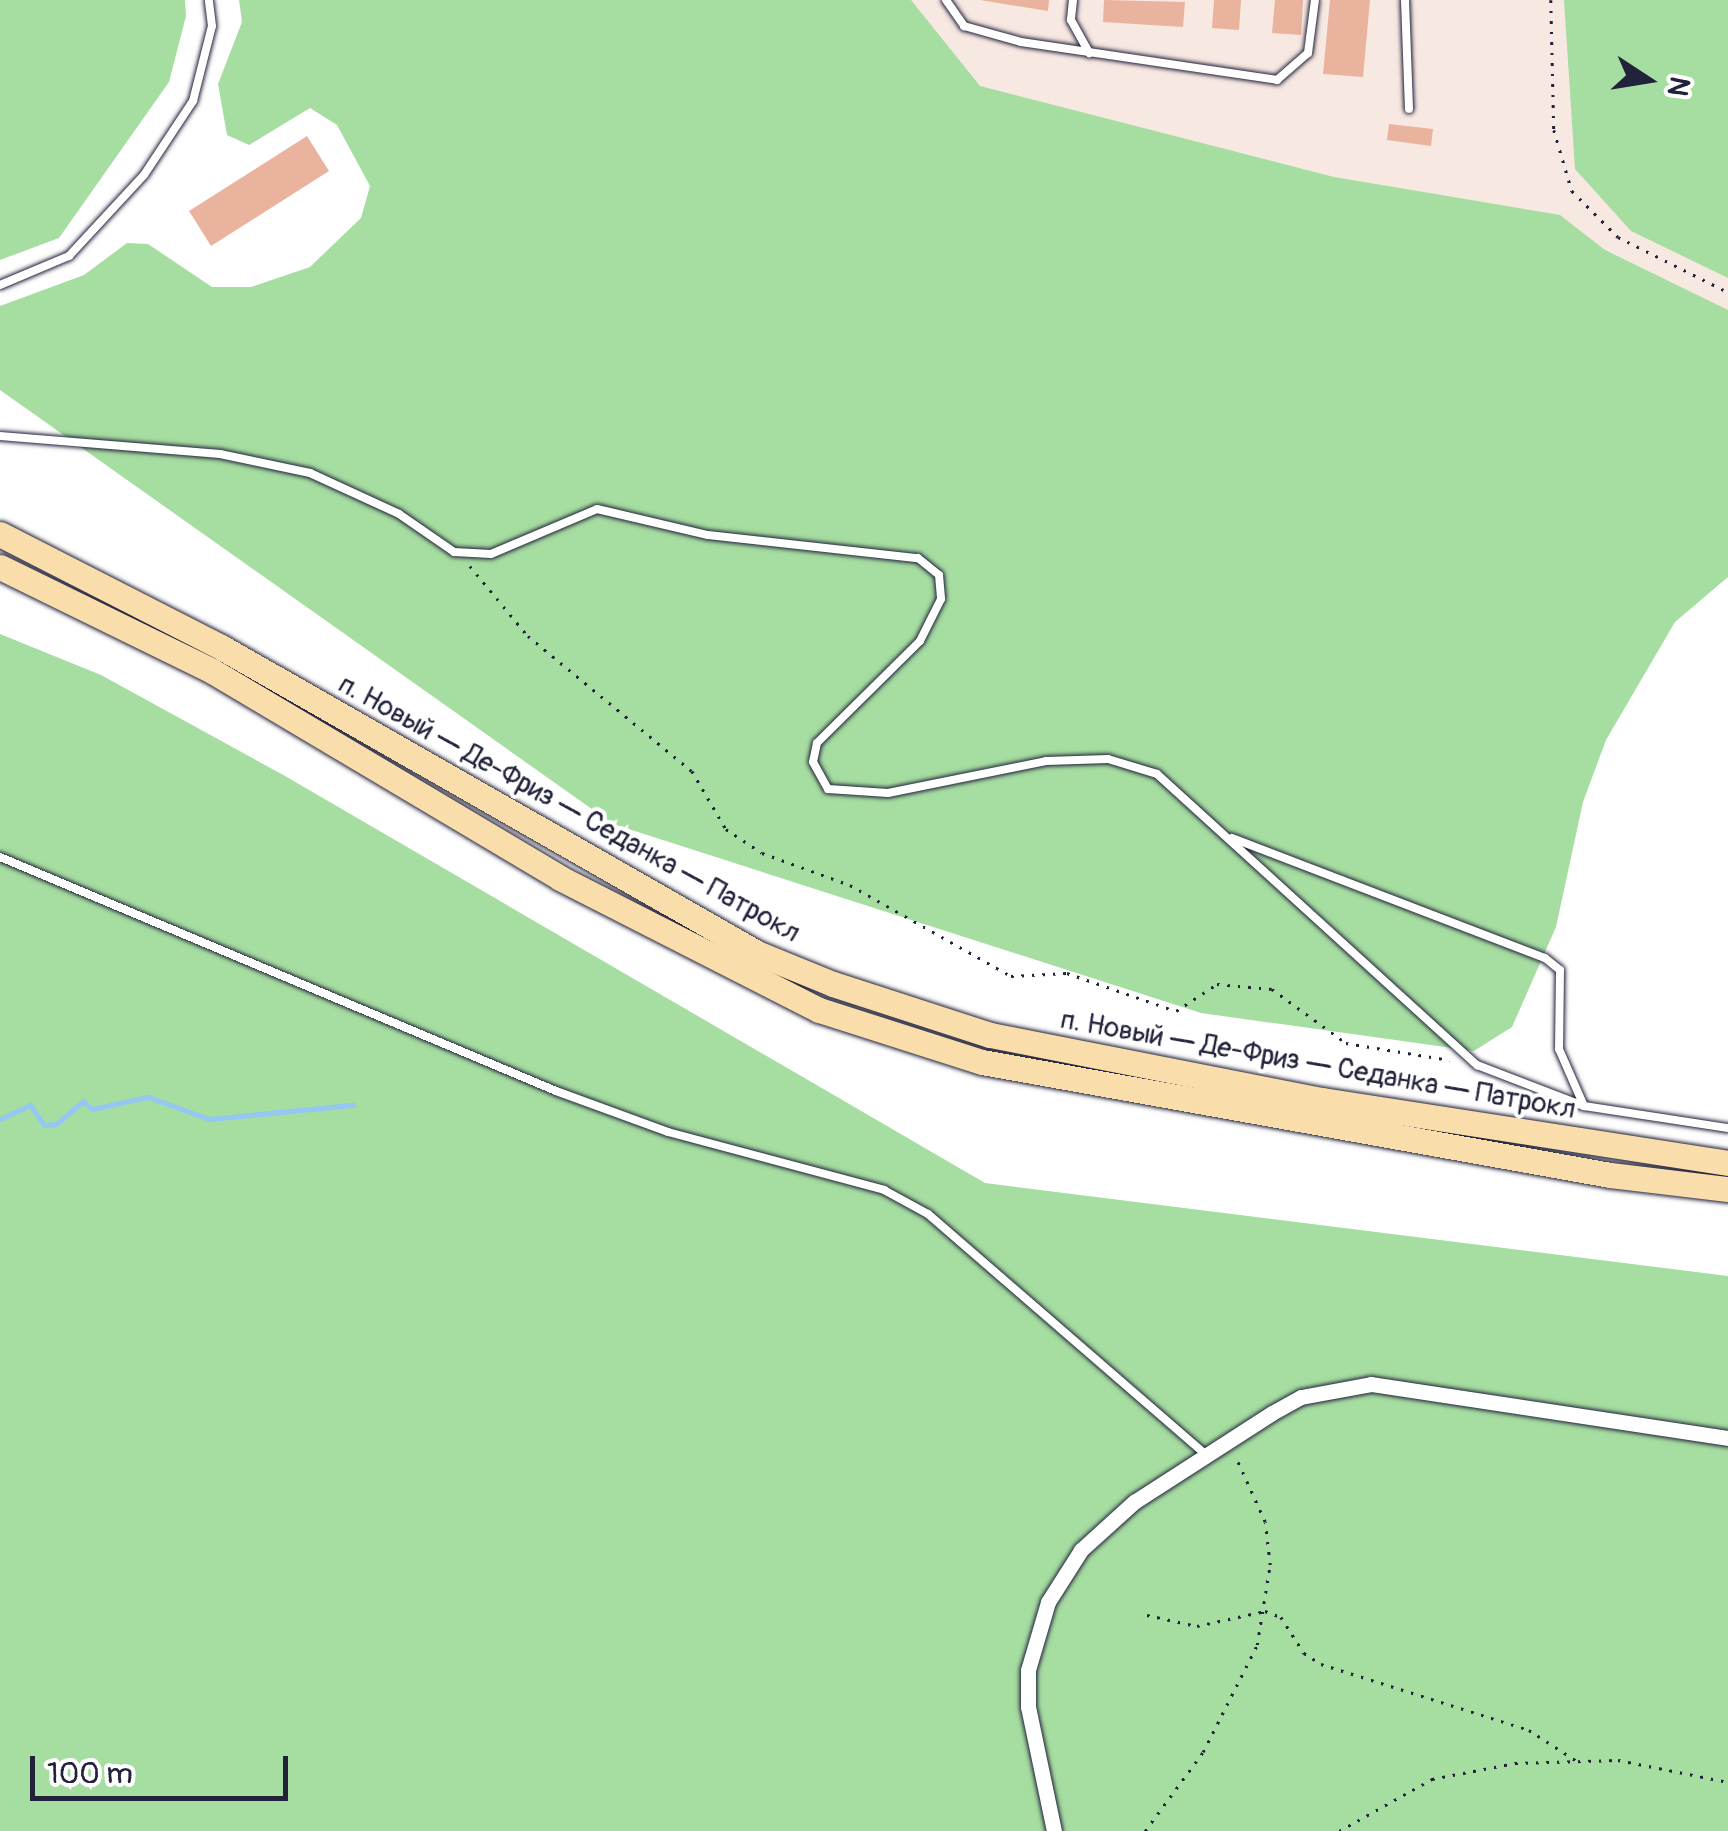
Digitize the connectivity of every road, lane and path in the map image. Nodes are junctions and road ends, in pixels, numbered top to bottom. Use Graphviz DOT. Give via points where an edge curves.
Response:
graph roads {
  1 [pos="209,0"];
  2 [pos="946,0"];
  3 [pos="1074,0"];
  4 [pos="1315,0"];
  5 [pos="1405,0"];
  6 [pos="1551,0"];
  7 [pos="1089,53"];
  8 [pos="1409,108"];
  9 [pos="0,284"];
  10 [pos="1728,292"];
  11 [pos="0,436"];
  12 [pos="0,534"];
  13 [pos="454,552"];
  14 [pos="0,566"];
  15 [pos="1227,836"];
  16 [pos="0,857"];
  17 [pos="1477,1065"];
  18 [pos="1584,1106"];
  19 [pos="1728,1128"];
  20 [pos="1728,1163"];
  21 [pos="1728,1189"];
  22 [pos="1728,1438"];
  23 [pos="1226,1442"];
  24 [pos="1206,1455"];
  25 [pos="1265,1611"];
  26 [pos="1147,1615"];
  27 [pos="1577,1761"];
  28 [pos="1728,1782"];
  29 [pos="1054,1831"];
  30 [pos="1146,1831"];
  31 [pos="1339,1831"];
  1 -- 9 [label="lane" via="212,26 193,101 144,175 68,256"];
  2 -- 7 [label="lane" via="952,15 974,30"];
  3 -- 7 [label="lane" via="1076,34"];
  4 -- 7 [label="lane" via="1308,53 1278,80"];
  5 -- 8 [label="lane"];
  6 -- 10 [label="path" via="1554,130 1572,190 1618,237"];
  11 -- 13 [label="lane" via="220,454 310,473 398,514"];
  12 -- 20 [label="highway, п. Новый — Де-Фриз — Седанка — Патрокл" via="142,603 757,953 833,984 990,1035 1322,1100"];
  13 -- 15 [label="lane" via="490,554 597,509 708,535 918,558 939,574 941,599 920,642 816,744 813,762 828,788 888,793 1046,761 1108,759 1157,774"];
  13 -- 17 [label="path" via="528,636 692,771 726,829 762,853 850,884 1011,976 1067,973 1176,1011 1217,984 1272,990 1346,1043"];
  14 -- 21 [label="highway, п. Новый — Де-Фриз — Седанка — Патрокл" via="212,671 560,878 820,1010 982,1062 1475,1152"];
  15 -- 17 [label="lane"];
  15 -- 18 [label="lane" via="1545,958 1560,970 1560,1049"];
  16 -- 24 [label="lane" via="556,1091 668,1132 884,1190 928,1214"];
  17 -- 18 [label="lane"];
  18 -- 19 [label="lane"];
  22 -- 23 [label="street" via="1371,1384 1301,1397"];
  23 -- 24 [label="street"];
  23 -- 25 [label="path" via="1265,1522"];
  24 -- 29 [label="street" via="1134,1502 1081,1550 1048,1602 1028,1670 1028,1706"];
  25 -- 26 [label="path" via="1197,1626"];
  25 -- 27 [label="path" via="1280,1617 1304,1653 1321,1664 1529,1730"];
  25 -- 30 [label="path" via="1241,1688"];
  27 -- 28 [label="path" via="1618,1760"];
  27 -- 31 [label="path" via="1432,1779"];
}
